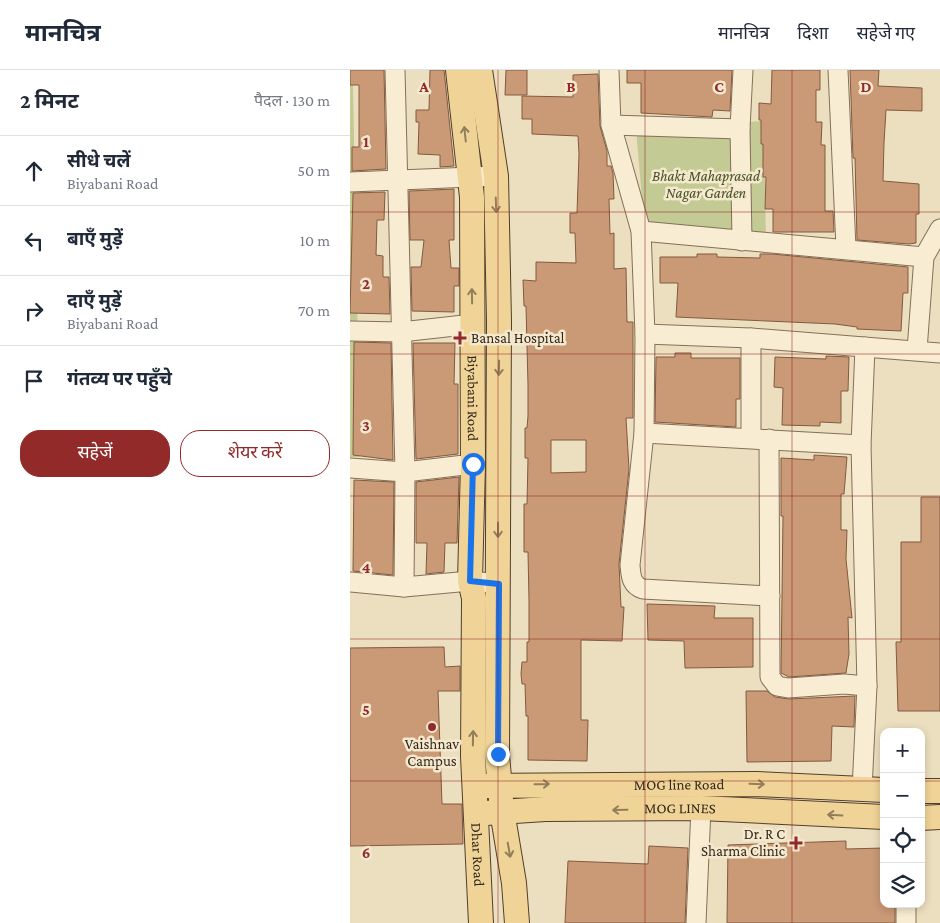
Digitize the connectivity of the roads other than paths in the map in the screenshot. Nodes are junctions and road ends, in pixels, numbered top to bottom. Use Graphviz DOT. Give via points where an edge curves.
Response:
graph roads {
  1 [pos="395,70"];
  2 [pos="458,70"];
  3 [pos="480,70"];
  4 [pos="609,70"];
  5 [pos="743,70"];
  6 [pos="838,70"];
  7 [pos="611,125"];
  8 [pos="740,129"];
  9 [pos="496,176"];
  10 [pos="469,177"];
  11 [pos="350,182"];
  12 [pos="397,182"];
  13 [pos="940,229"];
  14 [pos="641,231"];
  15 [pos="742,241"];
  16 [pos="846,248"];
  17 [pos="924,257"];
  18 [pos="473,324"];
  19 [pos="350,331"];
  20 [pos="402,332"];
  21 [pos="645,334"];
  22 [pos="752,338"];
  23 [pos="864,347"];
  24 [pos="917,350"];
  25 [pos="940,353"];
  26 [pos="644,432"];
  27 [pos="760,439"];
  28 [pos="861,446"];
  29 [pos="473,464"];
  30 [pos="350,468"];
  31 [pos="405,472"];
  32 [pos="470,581"];
  33 [pos="350,582"];
  34 [pos="499,584"];
  35 [pos="404,587"];
  36 [pos="770,596"];
  37 [pos="867,686"];
  38 [pos="501,785"];
  39 [pos="476,787"];
  40 [pos="873,790"];
  41 [pos="925,790"];
  42 [pos="940,791"];
  43 [pos="701,808"];
  44 [pos="502,811"];
  45 [pos="476,813"];
  46 [pos="880,817"];
  47 [pos="940,817"];
  48 [pos="925,818"];
  49 [pos="906,908"];
  50 [pos="481,923"];
  51 [pos="517,923"];
  52 [pos="696,923"];
  53 [pos="906,923"];
  1 -- 12 [label="street"];
  10 -- 2 [label="main road, Biyabani Road, one-way"];
  3 -- 9 [label="main road, Biyabani Road"];
  4 -- 7 [label="street"];
  5 -- 8 [label="street"];
  6 -- 16 [label="street"];
  7 -- 8 [label="street"];
  7 -- 14 [label="street"];
  8 -- 15 [label="street"];
  9 -- 10 [label="street"];
  9 -- 34 [label="main road, Biyabani Road, one-way"];
  10 -- 12 [label="street"];
  18 -- 10 [label="main road, Biyabani Road, one-way"];
  11 -- 12 [label="street"];
  12 -- 20 [label="street"];
  13 -- 17 [label="street"];
  14 -- 15 [label="street"];
  14 -- 21 [label="street"];
  15 -- 16 [label="street"];
  16 -- 17 [label="street"];
  17 -- 24 [label="street"];
  18 -- 20 [label="street"];
  18 -- 29 [label="main road, Biyabani Road"];
  19 -- 20 [label="street"];
  20 -- 31 [label="street"];
  21 -- 22 [label="street"];
  21 -- 26 [label="street"];
  22 -- 23 [label="street"];
  22 -- 27 [label="street"];
  23 -- 24 [label="street"];
  23 -- 28 [label="street"];
  24 -- 25 [label="street"];
  26 -- 27 [label="street"];
  26 -- 36 [label="street" via="630,565 633,582 643,589"];
  27 -- 28 [label="street"];
  27 -- 36 [label="street"];
  28 -- 37 [label="street"];
  29 -- 31 [label="street"];
  29 -- 32 [label="main road, Biyabani Road"];
  30 -- 31 [label="street"];
  31 -- 35 [label="street"];
  32 -- 34 [label="street"];
  32 -- 35 [label="street"];
  39 -- 32 [label="main road, Biyabani Road, one-way" via="473,756 474,598"];
  33 -- 35 [label="street"];
  34 -- 38 [label="main road, Biyabani Road" via="498,754"];
  36 -- 37 [label="street" via="769,669 772,682 788,688 844,684"];
  37 -- 40 [label="street"];
  38 -- 39 [label="main road, MOG line Road"];
  38 -- 40 [label="main road, MOG line Road, one-way" via="756,784"];
  38 -- 44 [label="main road, Biyabani Road"];
  39 -- 45 [label="main road, Dhar Road"];
  41 -- 42 [label="main road"];
  43 -- 44 [label="main road, MOG LINES, one-way"];
  46 -- 43 [label="main road, MOG LINES, one-way"];
  43 -- 52 [label="street"];
  44 -- 45 [label="main road, MOG LINES"];
  44 -- 51 [label="main road, Biyabani Road, one-way"];
  45 -- 50 [label="main road, Dhar Road"];
  47 -- 48 [label="main road"];
  49 -- 53 [label="street"];
}
